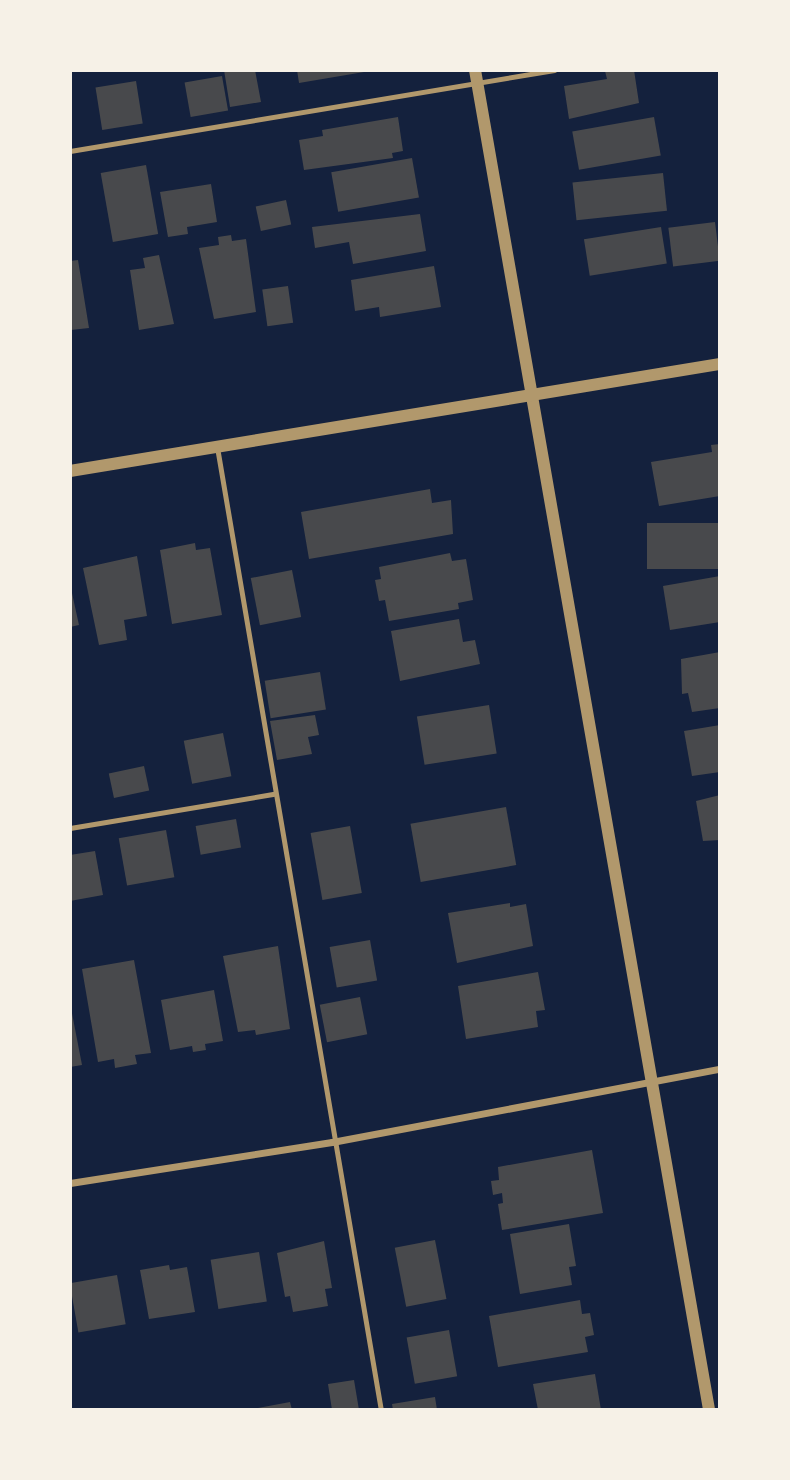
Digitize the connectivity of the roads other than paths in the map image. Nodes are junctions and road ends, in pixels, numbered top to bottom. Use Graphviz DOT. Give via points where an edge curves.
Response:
graph roads {
  1 [pos="554,70"];
  2 [pos="476,76"];
  3 [pos="70,150"];
  4 [pos="720,364"];
  5 [pos="534,395"];
  6 [pos="217,447"];
  7 [pos="70,471"];
  8 [pos="274,794"];
  9 [pos="70,828"];
  10 [pos="720,1069"];
  11 [pos="652,1079"];
  12 [pos="332,1142"];
  13 [pos="70,1183"];
  14 [pos="381,1410"];
  15 [pos="709,1410"];
  1 -- 2 [label="lane"];
  2 -- 3 [label="lane"];
  2 -- 5 [label="street"];
  4 -- 5 [label="street"];
  5 -- 6 [label="street"];
  5 -- 11 [label="street"];
  6 -- 7 [label="street"];
  6 -- 8 [label="lane"];
  8 -- 9 [label="lane"];
  8 -- 12 [label="lane"];
  10 -- 11 [label="street"];
  11 -- 12 [label="street"];
  11 -- 15 [label="street"];
  12 -- 13 [label="street"];
  12 -- 14 [label="lane"];
}
